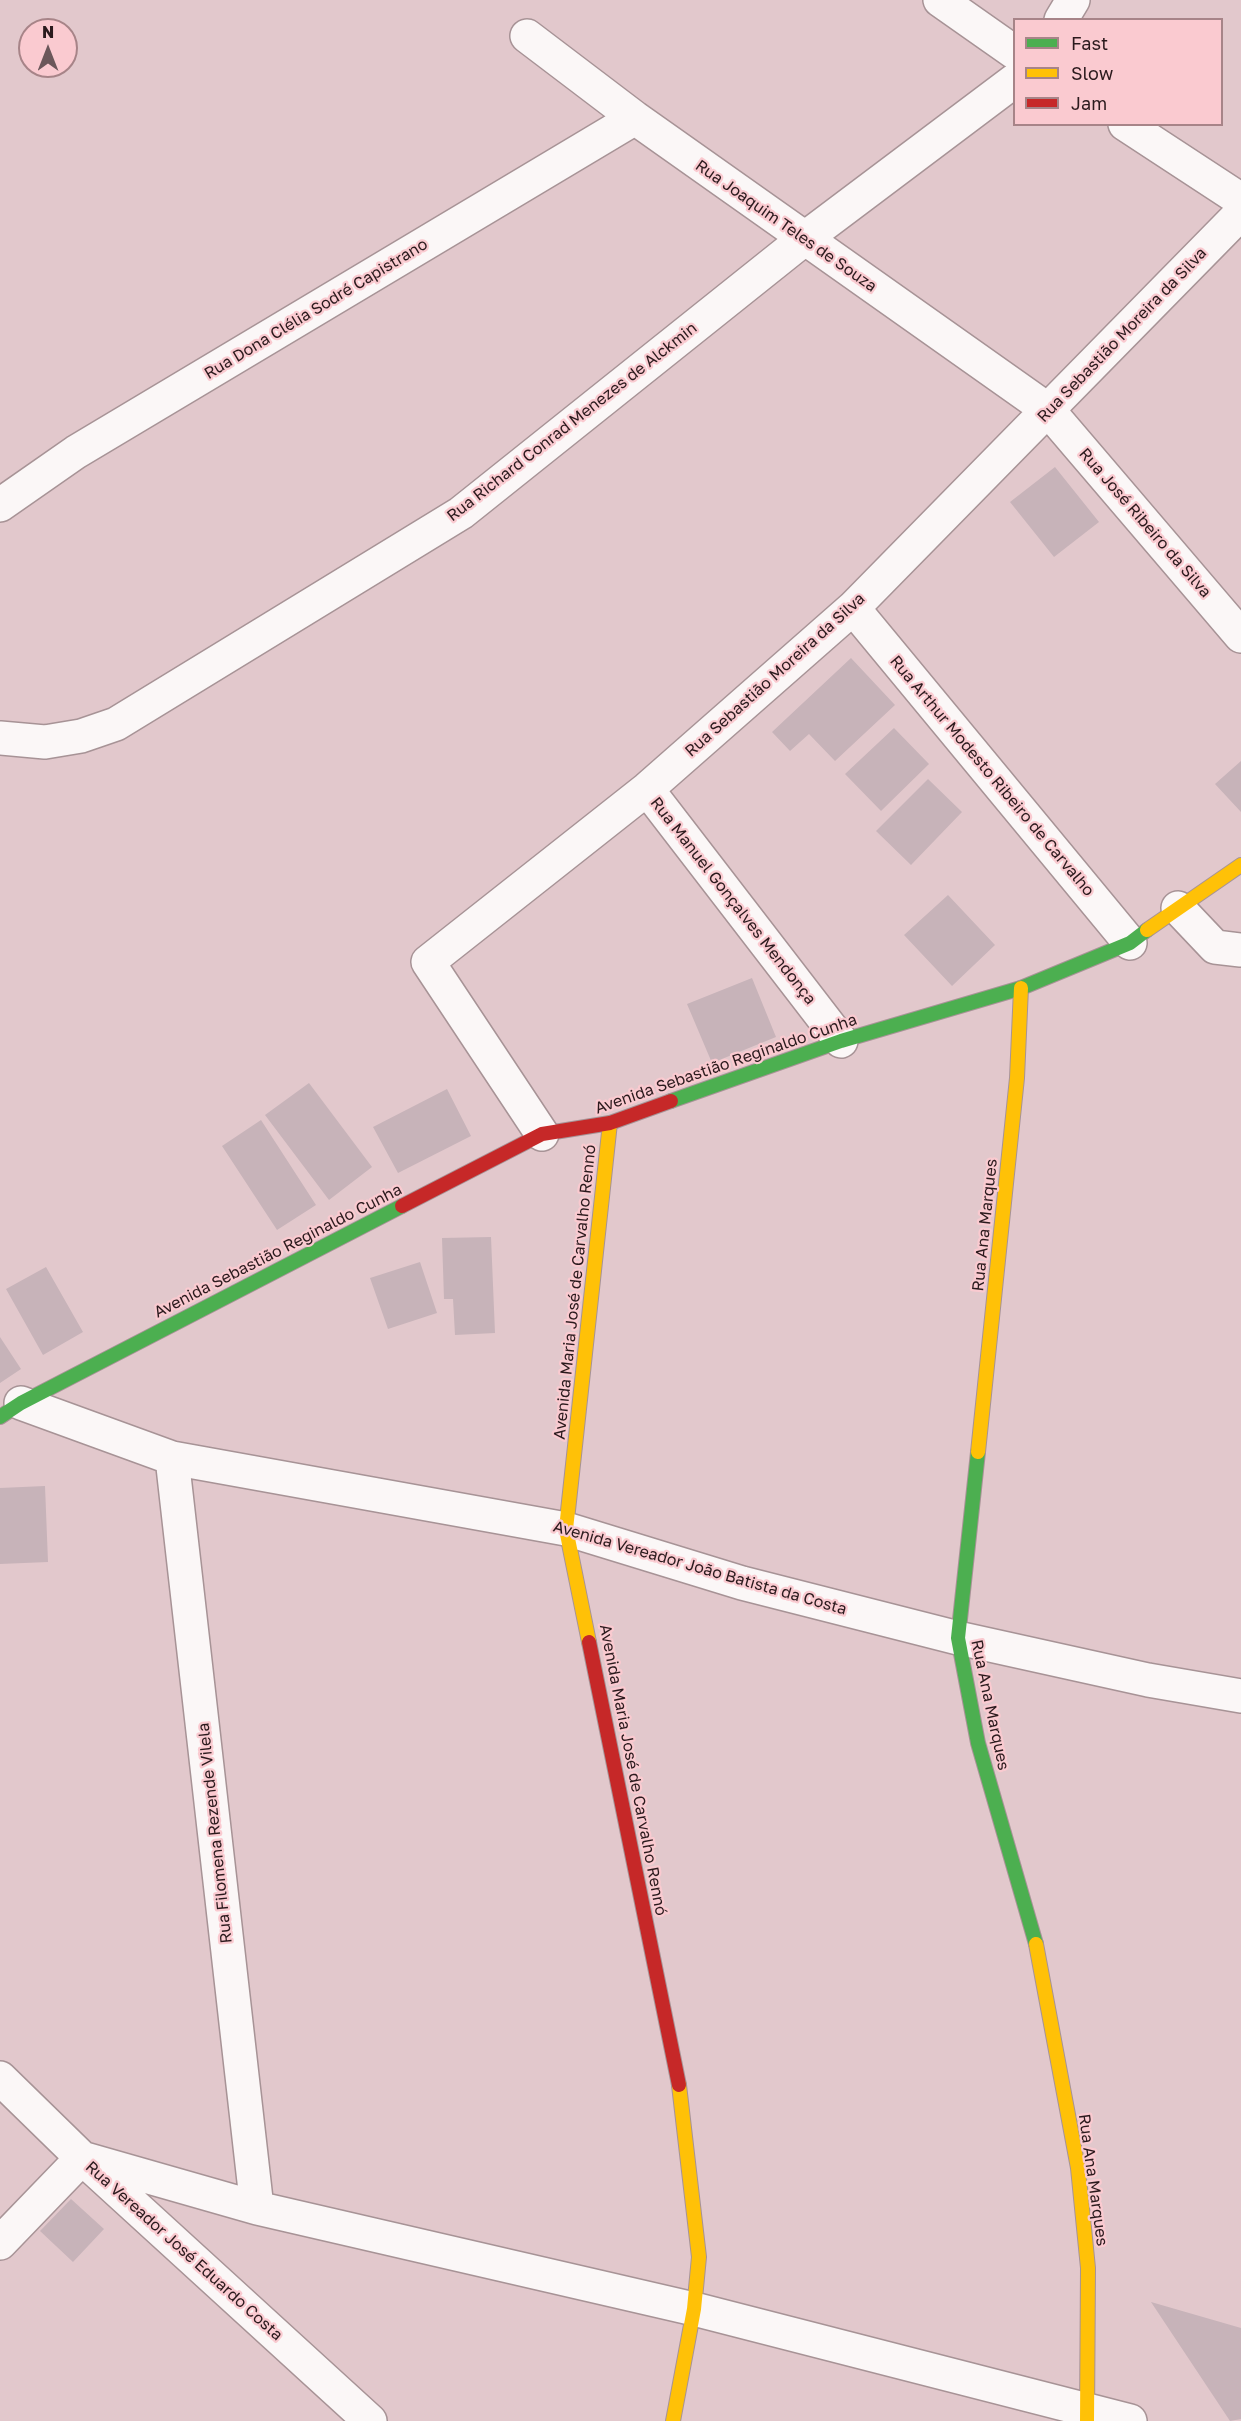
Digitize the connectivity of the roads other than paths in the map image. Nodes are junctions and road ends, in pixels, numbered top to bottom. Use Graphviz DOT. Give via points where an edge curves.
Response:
graph roads {
  1 [pos="939,0"];
  2 [pos="1073,0"];
  3 [pos="1062,18"];
  4 [pos="527,36"];
  5 [pos="1013,51"];
  6 [pos="1013,82"];
  7 [pos="635,118"];
  8 [pos="1128,126"];
  9 [pos="1241,200"];
  10 [pos="1241,213"];
  11 [pos="804,239"];
  12 [pos="1048,410"];
  13 [pos="0,505"];
  14 [pos="854,608"];
  15 [pos="1241,636"];
  16 [pos="0,738"];
  17 [pos="647,789"];
  18 [pos="1241,865"];
  19 [pos="1178,908"];
  20 [pos="1130,943"];
  21 [pos="1241,950"];
  22 [pos="1021,988"];
  23 [pos="841,1041"];
  24 [pos="610,1123"];
  25 [pos="542,1134"];
  26 [pos="11,1410"];
  27 [pos="172,1458"];
  28 [pos="566,1529"];
  29 [pos="958,1638"];
  30 [pos="1241,1696"];
  31 [pos="0,2078"];
  32 [pos="82,2158"];
  33 [pos="256,2208"];
  34 [pos="0,2244"];
  35 [pos="694,2309"];
  36 [pos="1088,2415"];
  37 [pos="370,2421"];
  38 [pos="673,2421"];
  39 [pos="1130,2421"];
  1 -- 5 [label="street"];
  2 -- 3 [label="street"];
  4 -- 7 [label="street, Rua Joaquim Teles de Souza"];
  6 -- 11 [label="street, Rua Richard Conrad Menezes de Alckmin"];
  7 -- 11 [label="street, Rua Joaquim Teles de Souza"];
  7 -- 13 [label="street, Rua Dona Clélia Sodré Capistrano" via="76,452"];
  8 -- 9 [label="street"];
  10 -- 12 [label="street, Rua Sebastião Moreira da Silva"];
  11 -- 12 [label="street, Rua Joaquim Teles de Souza"];
  11 -- 16 [label="street, Rua Richard Conrad Menezes de Alckmin" via="461,513 116,724 45,742"];
  12 -- 14 [label="street, Rua Sebastião Moreira da Silva"];
  12 -- 15 [label="street, Rua José Ribeiro da Silva"];
  14 -- 17 [label="street, Rua Sebastião Moreira da Silva"];
  14 -- 20 [label="street, Rua Arthur Modesto Ribeiro de Carvalho"];
  17 -- 23 [label="street, Rua Manuel Gonçalves Mendonça"];
  17 -- 25 [label="street, Rua Sebastião Moreira da Silva" via="428,962"];
  18 -- 19 [label="street, Avenida Sebastião Reginaldo Cunha"];
  19 -- 20 [label="street, Avenida Sebastião Reginaldo Cunha"];
  19 -- 21 [label="street" via="1215,947"];
  20 -- 22 [label="street, Avenida Sebastião Reginaldo Cunha"];
  22 -- 23 [label="street, Avenida Sebastião Reginaldo Cunha"];
  22 -- 29 [label="street, Rua Ana Marques" via="1017,1078"];
  23 -- 24 [label="street, Avenida Sebastião Reginaldo Cunha"];
  24 -- 25 [label="street, Avenida Sebastião Reginaldo Cunha"];
  24 -- 28 [label="street, Avenida Maria José de Carvalho Rennó"];
  25 -- 26 [label="street, Avenida Sebastião Reginaldo Cunha"];
  26 -- 27 [label="street, Avenida Vereador João Batista da Costa"];
  27 -- 28 [label="street, Avenida Vereador João Batista da Costa"];
  27 -- 33 [label="street, Rua Filomena Rezende Vilela"];
  28 -- 29 [label="street, Avenida Vereador João Batista da Costa" via="742,1583"];
  28 -- 35 [label="street, Avenida Maria José de Carvalho Rennó" via="677,2069 699,2257"];
  29 -- 30 [label="street, Avenida Vereador João Batista da Costa"];
  29 -- 36 [label="street, Rua Ana Marques" via="978,1743 1037,1947 1078,2168 1088,2268"];
  31 -- 32 [label="street, Rua Vereador José Eduardo Costa"];
  32 -- 33 [label="street"];
  32 -- 34 [label="street"];
  32 -- 37 [label="street, Rua Vereador José Eduardo Costa"];
  33 -- 35 [label="street"];
  35 -- 36 [label="street"];
  35 -- 38 [label="street, Avenida Maria José de Carvalho Rennó"];
  36 -- 39 [label="street"];
}
